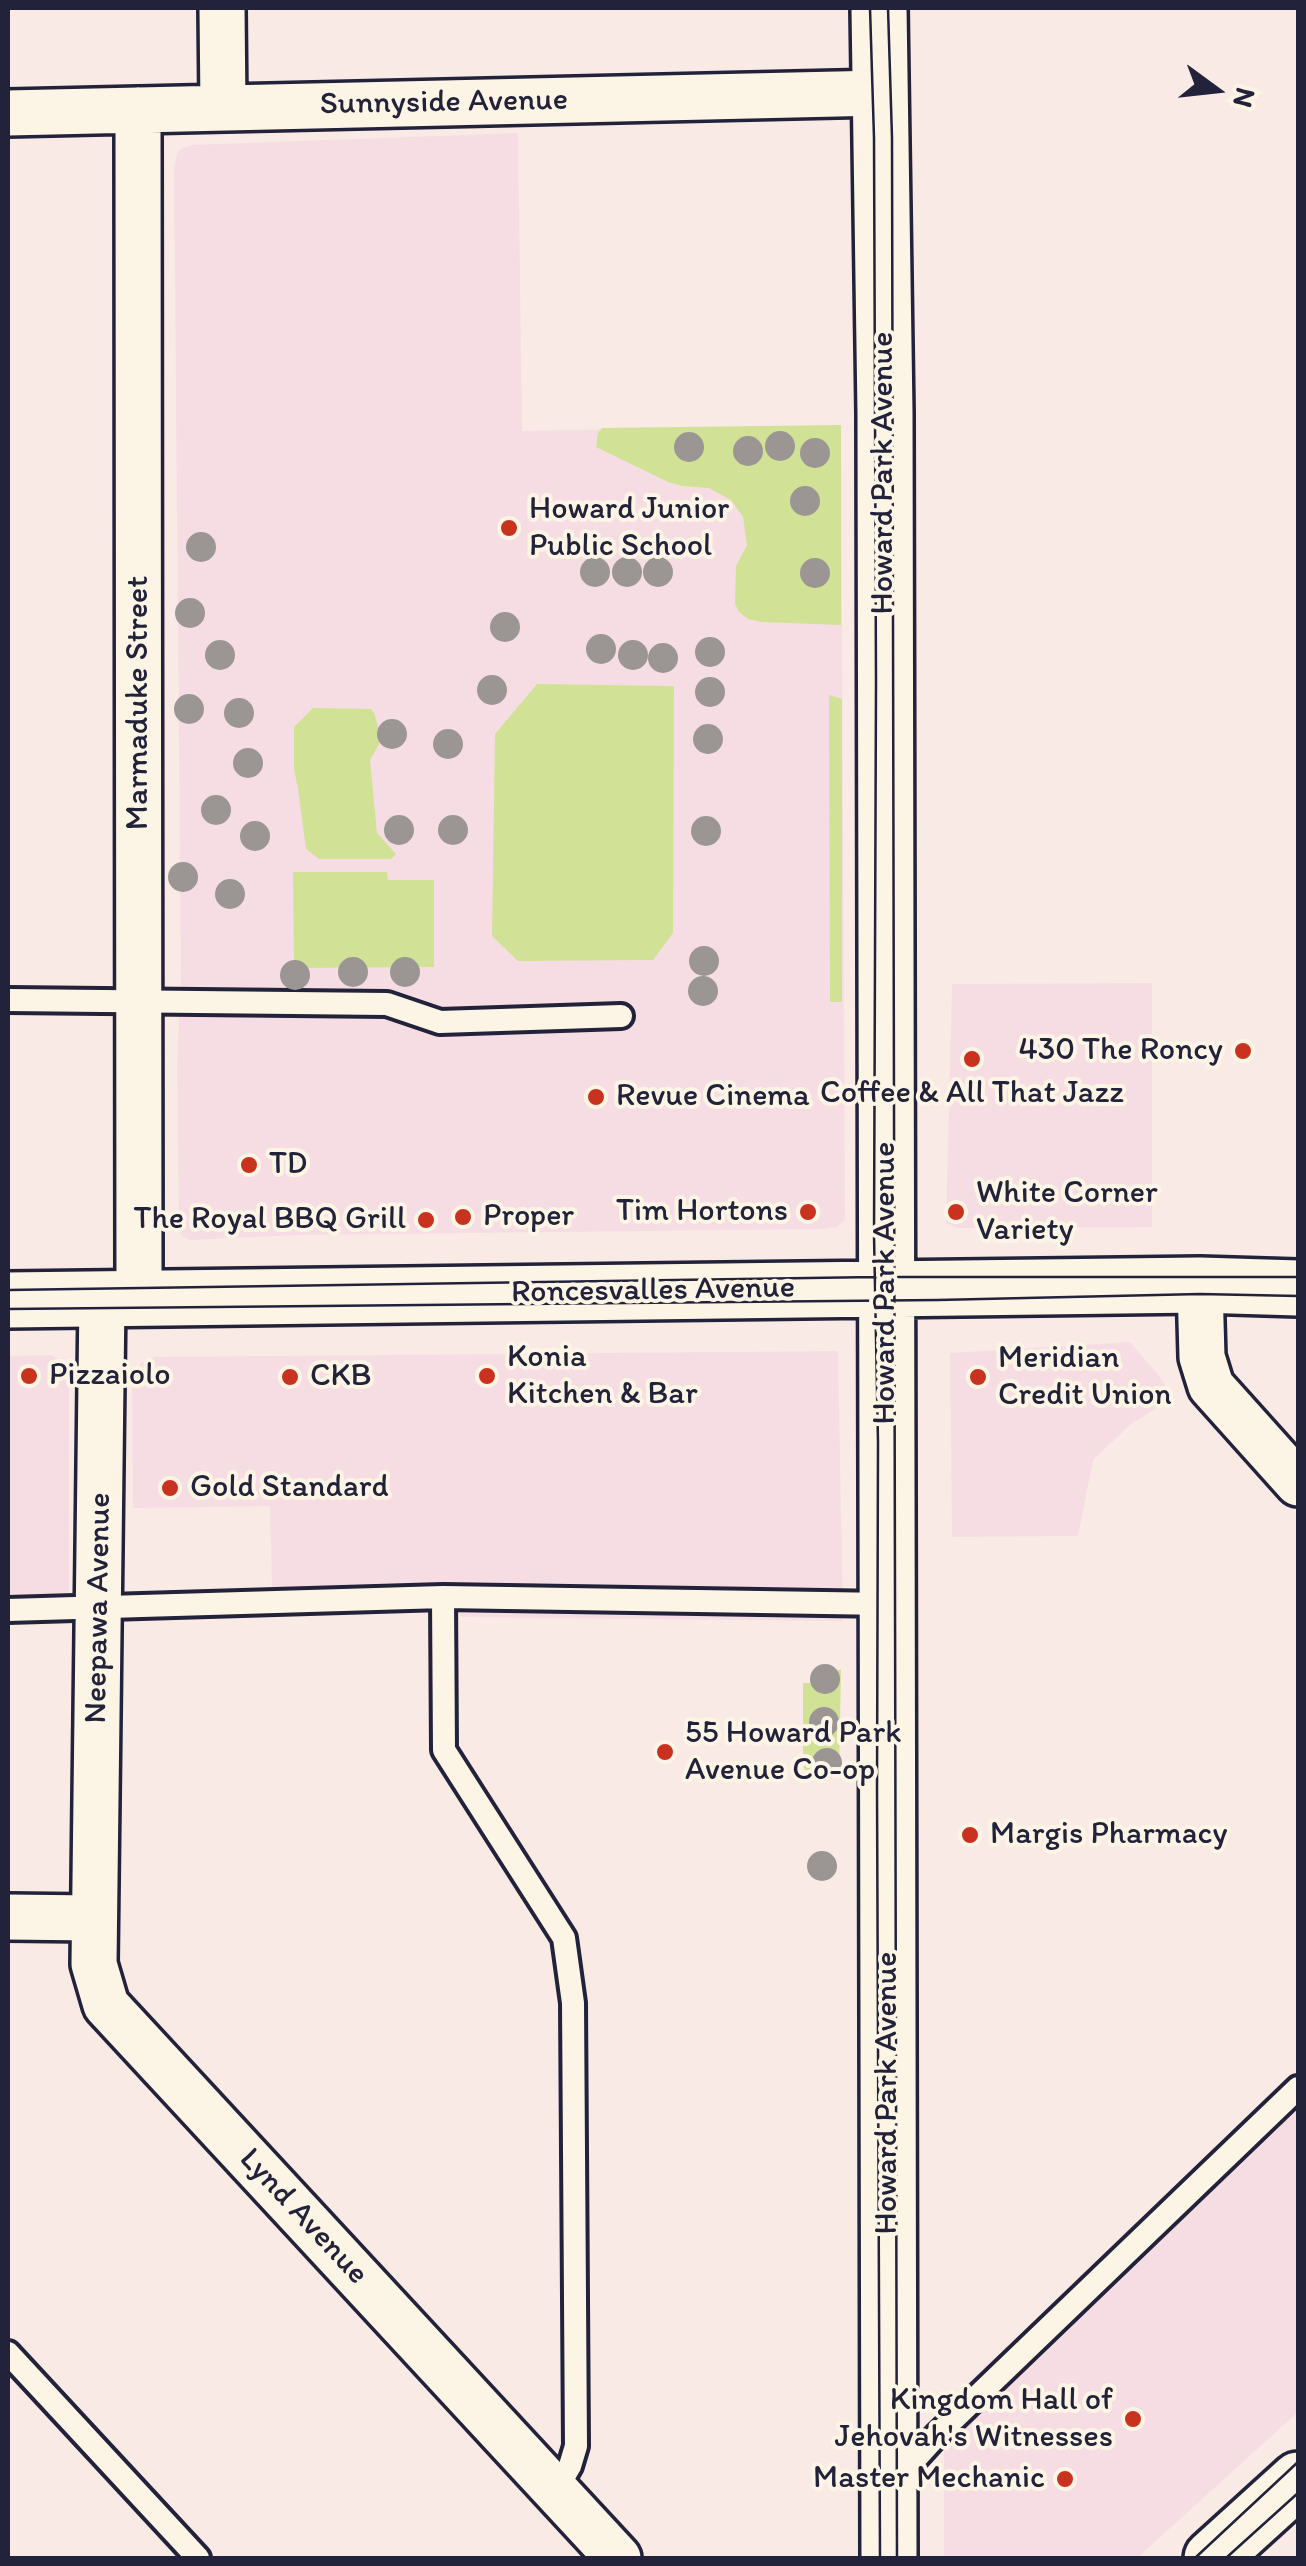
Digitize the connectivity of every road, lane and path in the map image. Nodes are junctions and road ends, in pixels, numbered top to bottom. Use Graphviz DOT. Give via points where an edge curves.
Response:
graph roads {
  1 [pos="222,8"];
  2 [pos="879,8"];
  3 [pos="881,92"];
  4 [pos="223,107"];
  5 [pos="138,110"];
  6 [pos="8,112"];
  7 [pos="8,1000"];
  8 [pos="140,1000"];
  9 [pos="620,1016"];
  10 [pos="1200,1286"];
  11 [pos="1298,1288"];
  12 [pos="886,1290"];
  13 [pos="120,1297"];
  14 [pos="8,1300"];
  15 [pos="1298,1484"];
  16 [pos="444,1597"];
  17 [pos="886,1604"];
  18 [pos="99,1607"];
  19 [pos="8,1610"];
  20 [pos="8,1918"];
  21 [pos="94,1918"];
  22 [pos="1298,2088"];
  23 [pos="8,2353"];
  24 [pos="1298,2480"];
  25 [pos="889,2488"];
  26 [pos="556,2490"];
  27 [pos="198,2558"];
  28 [pos="618,2558"];
  29 [pos="889,2558"];
  30 [pos="1212,2558"];
  1 -- 4 [label="street"];
  2 -- 3 [label="street, Howard Park Avenue"];
  3 -- 4 [label="street, Sunnyside Avenue"];
  3 -- 12 [label="street, Howard Park Avenue"];
  4 -- 5 [label="street, Sunnyside Avenue"];
  5 -- 6 [label="street, Sunnyside Avenue"];
  5 -- 8 [label="street, Marmaduke Street"];
  7 -- 8 [label="lane"];
  8 -- 9 [label="lane" via="387,1004 440,1022"];
  8 -- 13 [label="street, Marmaduke Street"];
  10 -- 11 [label="street, Roncesvalles Avenue"];
  10 -- 12 [label="street, Roncesvalles Avenue"];
  10 -- 15 [label="street" via="1202,1357 1212,1386"];
  12 -- 13 [label="street, Roncesvalles Avenue"];
  12 -- 17 [label="street, Howard Park Avenue"];
  13 -- 14 [label="street, Roncesvalles Avenue"];
  13 -- 18 [label="street, Neepawa Avenue"];
  16 -- 17 [label="lane"];
  16 -- 18 [label="lane"];
  16 -- 26 [label="lane" via="444,1750 564,1938 573,2003 576,2446"];
  17 -- 25 [label="street, Howard Park Avenue"];
  18 -- 19 [label="lane"];
  18 -- 21 [label="street, Neepawa Avenue"];
  20 -- 21 [label="street"];
  21 -- 26 [label="street, Lynd Avenue" via="94,1964 106,2004"];
  22 -- 25 [label="lane" via="937,2434"];
  23 -- 27 [label="lane"];
  24 -- 30 [label="street"];
  25 -- 29 [label="street, Howard Park Avenue"];
  26 -- 28 [label="street, Lynd Avenue"];
}
